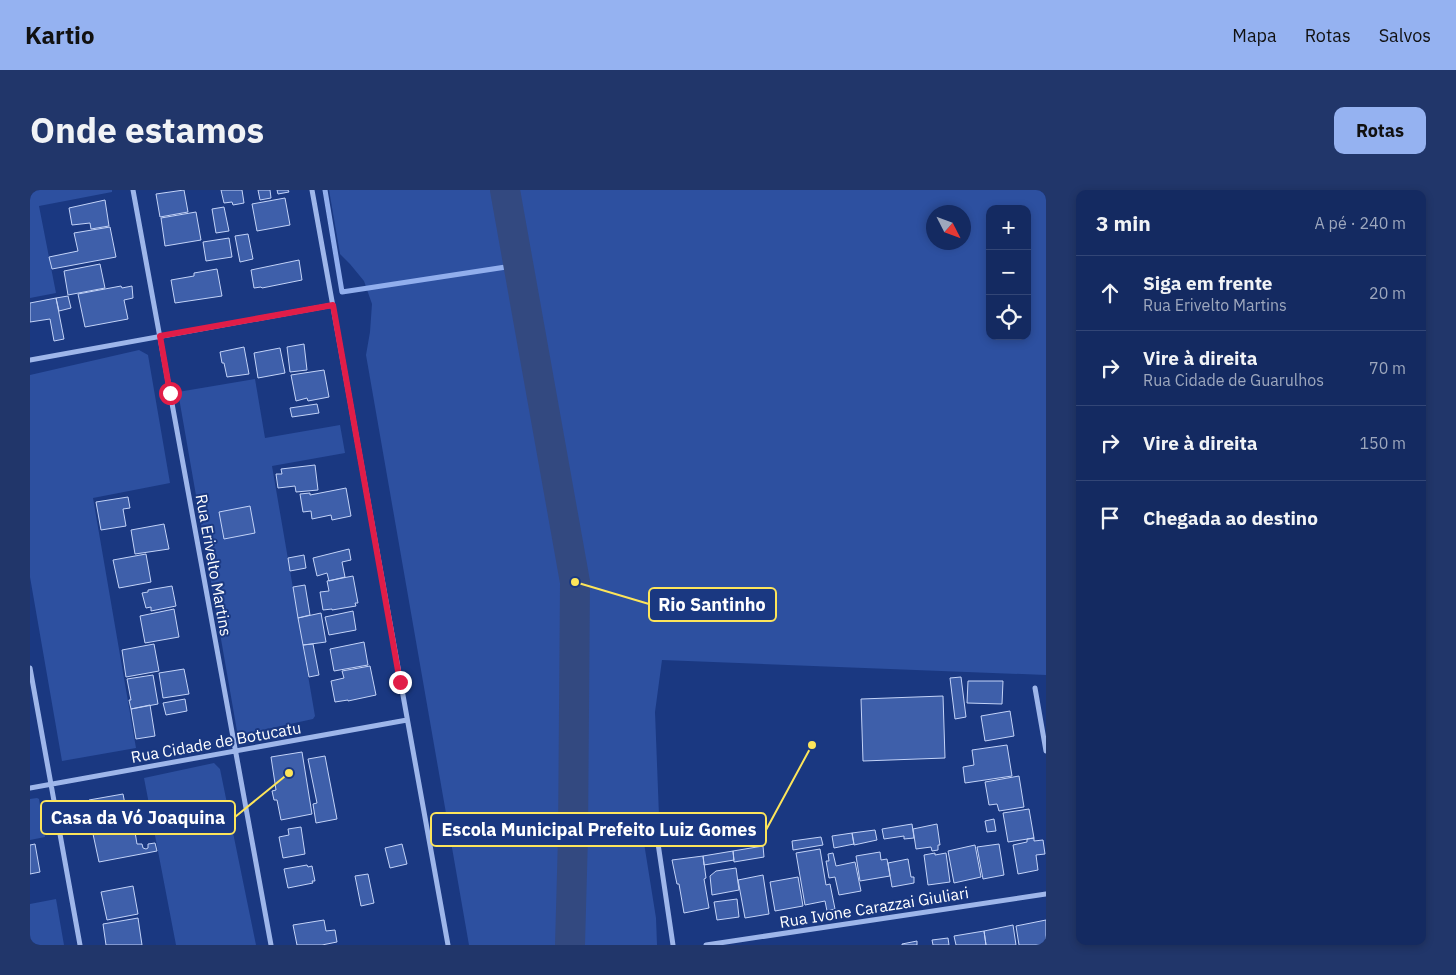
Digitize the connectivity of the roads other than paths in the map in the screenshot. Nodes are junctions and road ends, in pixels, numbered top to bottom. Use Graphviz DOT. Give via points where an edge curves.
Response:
graph roads {
  1 [pos="133,190"];
  2 [pos="312,190"];
  3 [pos="333,305"];
  4 [pos="160,336"];
  5 [pos="30,360"];
  6 [pos="30,668"];
  7 [pos="1035,688"];
  8 [pos="407,720"];
  9 [pos="235,751"];
  10 [pos="1046,751"];
  11 [pos="51,784"];
  12 [pos="30,788"];
  13 [pos="655,823"];
  14 [pos="1046,894"];
  15 [pos="80,945"];
  16 [pos="271,945"];
  17 [pos="448,945"];
  18 [pos="673,945"];
  19 [pos="706,945"];
  1 -- 4 [label="street, Rua Erivelto Martins"];
  2 -- 3 [label="street"];
  3 -- 4 [label="street"];
  3 -- 8 [label="street"];
  4 -- 5 [label="street"];
  4 -- 9 [label="street, Rua Erivelto Martins"];
  6 -- 11 [label="street"];
  7 -- 10 [label="street"];
  8 -- 9 [label="street, Rua Cidade de Botucatu"];
  8 -- 17 [label="street"];
  9 -- 11 [label="street, Rua Cidade de Botucatu"];
  9 -- 16 [label="street, Rua Erivelto Martins"];
  11 -- 12 [label="street, Rua Cidade de Botucatu"];
  11 -- 15 [label="street"];
  13 -- 18 [label="street"];
  14 -- 19 [label="street, Rua Ivone Carazzai Giuliari"];
}
